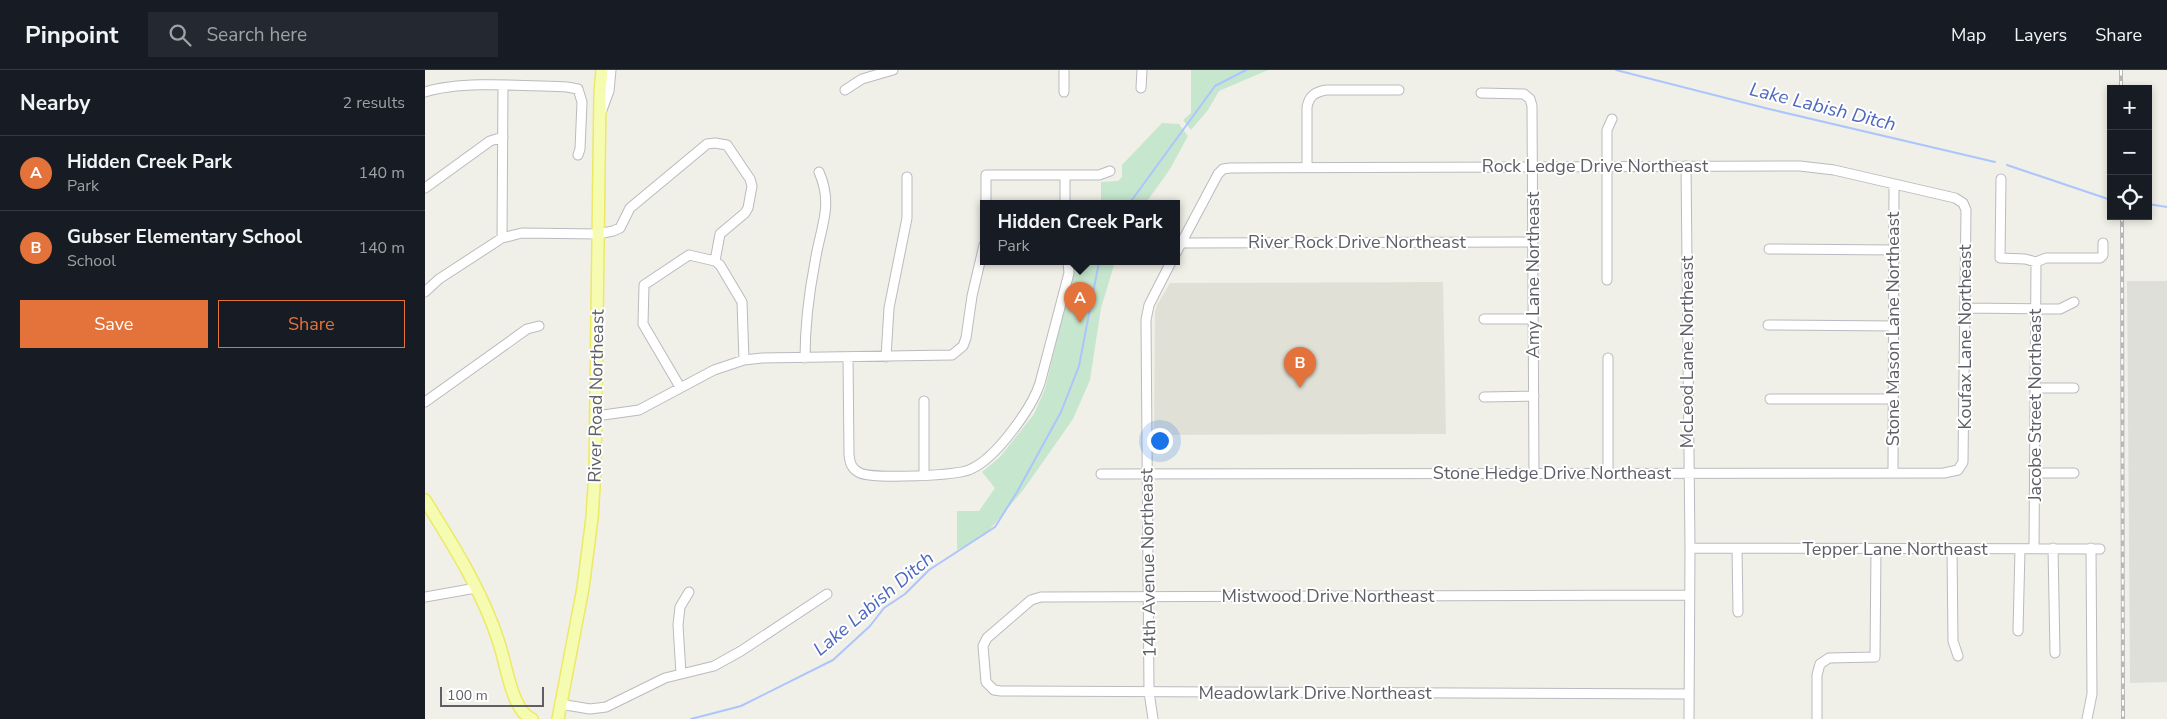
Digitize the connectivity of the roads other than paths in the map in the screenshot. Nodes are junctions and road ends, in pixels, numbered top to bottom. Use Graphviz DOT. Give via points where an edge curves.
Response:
graph roads {
  1 [pos="602,70"];
  2 [pos="611,70"];
  3 [pos="893,70"];
  4 [pos="1065,70"];
  5 [pos="1142,70"];
  6 [pos="503,86"];
  7 [pos="1141,88"];
  8 [pos="845,90"];
  9 [pos="1399,90"];
  10 [pos="425,92"];
  11 [pos="1064,92"];
  12 [pos="1481,93"];
  13 [pos="600,115"];
  14 [pos="1612,119"];
  15 [pos="503,137"];
  16 [pos="578,155"];
  17 [pos="1532,166"];
  18 [pos="1607,166"];
  19 [pos="1686,166"];
  20 [pos="1307,167"];
  21 [pos="1111,171"];
  22 [pos="819,172"];
  23 [pos="1065,175"];
  24 [pos="907,177"];
  25 [pos="2001,179"];
  26 [pos="1894,184"];
  27 [pos="425,188"];
  28 [pos="986,200"];
  29 [pos="1065,200"];
  30 [pos="1963,203"];
  31 [pos="598,234"];
  32 [pos="502,238"];
  33 [pos="1533,242"];
  34 [pos="1181,243"];
  35 [pos="2103,243"];
  36 [pos="1769,249"];
  37 [pos="1893,250"];
  38 [pos="980,260"];
  39 [pos="715,261"];
  40 [pos="2036,262"];
  41 [pos="1069,265"];
  42 [pos="1169,265"];
  43 [pos="1607,280"];
  44 [pos="425,292"];
  45 [pos="2075,302"];
  46 [pos="1965,308"];
  47 [pos="2035,309"];
  48 [pos="1484,319"];
  49 [pos="1533,319"];
  50 [pos="1769,325"];
  51 [pos="539,326"];
  52 [pos="1893,326"];
  53 [pos="848,357"];
  54 [pos="886,357"];
  55 [pos="805,358"];
  56 [pos="1608,358"];
  57 [pos="744,360"];
  58 [pos="681,387"];
  59 [pos="2035,388"];
  60 [pos="2074,388"];
  61 [pos="1484,396"];
  62 [pos="1534,396"];
  63 [pos="1770,398"];
  64 [pos="1893,399"];
  65 [pos="924,401"];
  66 [pos="425,402"];
  67 [pos="596,416"];
  68 [pos="1958,470"];
  69 [pos="1534,473"];
  70 [pos="1608,473"];
  71 [pos="1688,473"];
  72 [pos="1893,473"];
  73 [pos="2035,473"];
  74 [pos="2074,473"];
  75 [pos="924,474"];
  76 [pos="1101,474"];
  77 [pos="1146,474"];
  78 [pos="425,500"];
  79 [pos="1690,548"];
  80 [pos="1737,548"];
  81 [pos="2035,548"];
  82 [pos="2053,548"];
  83 [pos="1876,549"];
  84 [pos="1952,549"];
  85 [pos="2020,549"];
  86 [pos="476,588"];
  87 [pos="689,592"];
  88 [pos="827,594"];
  89 [pos="1689,596"];
  90 [pos="1148,597"];
  91 [pos="425,598"];
  92 [pos="1738,612"];
  93 [pos="2018,631"];
  94 [pos="984,641"];
  95 [pos="2055,653"];
  96 [pos="1958,656"];
  97 [pos="681,674"];
  98 [pos="1149,692"];
  99 [pos="1689,694"];
  100 [pos="516,701"];
  101 [pos="560,704"];
  102 [pos="519,719"];
  103 [pos="532,719"];
  104 [pos="557,719"];
  105 [pos="1153,719"];
  106 [pos="1689,719"];
  107 [pos="1817,719"];
  108 [pos="2087,719"];
  1 -- 13 [label="main road, River Road Northeast"];
  2 -- 13 [label="street" via="609,91"];
  3 -- 8 [label="street" via="862,79"];
  4 -- 11 [label="street"];
  5 -- 7 [label="street"];
  6 -- 10 [label="street" via="445,87"];
  6 -- 15 [label="street"];
  6 -- 16 [label="street" via="567,86 578,89 582,102"];
  9 -- 20 [label="street" via="1326,90 1315,94 1307,107"];
  12 -- 17 [label="street, Amy Lane Northeast" via="1520,93 1530,99"];
  13 -- 31 [label="main road, River Road Northeast"];
  14 -- 18 [label="street" via="1607,130"];
  15 -- 27 [label="street" via="490,141"];
  15 -- 32 [label="street"];
  17 -- 18 [label="street, Rock Ledge Drive Northeast"];
  17 -- 20 [label="street, Rock Ledge Drive Northeast"];
  17 -- 33 [label="street, Amy Lane Northeast"];
  18 -- 19 [label="street, Rock Ledge Drive Northeast"];
  18 -- 43 [label="street"];
  19 -- 26 [label="street, Rock Ledge Drive Northeast" via="1814,167"];
  19 -- 71 [label="street, McLeod Lane Northeast"];
  20 -- 34 [label="street, Rock Ledge Drive Northeast" via="1223,169"];
  21 -- 23 [label="street" via="1099,175"];
  22 -- 55 [label="street" via="826,187 826,216 813,273"];
  23 -- 28 [label="street" via="986,175"];
  23 -- 29 [label="street"];
  24 -- 54 [label="street" via="907,218 889,308"];
  25 -- 40 [label="street" via="2000,258"];
  26 -- 30 [label="street, Rock Ledge Drive Northeast" via="1955,198"];
  26 -- 37 [label="street, Stone Mason Lane Northeast"];
  30 -- 46 [label="street, Koufax Lane Northeast" via="1966,210"];
  31 -- 32 [label="street" via="522,233"];
  31 -- 39 [label="street" via="620,228 630,208 707,144 727,145 750,179 751,186 745,213 720,234"];
  31 -- 67 [label="main road, River Road Northeast"];
  32 -- 44 [label="street" via="439,278"];
  33 -- 34 [label="street, River Rock Drive Northeast"];
  33 -- 49 [label="street, Amy Lane Northeast"];
  35 -- 40 [label="street" via="2100,258 2047,258"];
  36 -- 37 [label="street"];
  37 -- 52 [label="street, Stone Mason Lane Northeast"];
  38 -- 54 [label="street" via="963,346 952,355 945,356"];
  39 -- 57 [label="street" via="742,302"];
  39 -- 58 [label="street" via="689,255 644,285 643,324"];
  40 -- 47 [label="street, Jacobe Street Northeast"];
  41 -- 75 [label="street" via="1041,384 1024,416 989,456 971,469 952,474"];
  42 -- 77 [label="street, 14th Avenue Northeast" via="1147,313"];
  45 -- 47 [label="street" via="2060,309"];
  46 -- 47 [label="street"];
  46 -- 68 [label="street, Koufax Lane Northeast" via="1964,458"];
  47 -- 59 [label="street, Jacobe Street Northeast"];
  48 -- 49 [label="street"];
  49 -- 62 [label="street, Amy Lane Northeast"];
  50 -- 52 [label="street"];
  51 -- 66 [label="street" via="527,329"];
  52 -- 64 [label="street, Stone Mason Lane Northeast"];
  53 -- 54 [label="street"];
  53 -- 55 [label="street"];
  53 -- 75 [label="street" via="849,455 853,469 870,475"];
  55 -- 57 [label="street"];
  56 -- 70 [label="street"];
  57 -- 58 [label="street" via="714,370"];
  58 -- 67 [label="street" via="639,410"];
  59 -- 60 [label="street"];
  59 -- 73 [label="street, Jacobe Street Northeast"];
  61 -- 62 [label="street"];
  62 -- 69 [label="street, Amy Lane Northeast"];
  63 -- 64 [label="street"];
  64 -- 72 [label="street, Stone Mason Lane Northeast"];
  65 -- 75 [label="street"];
  67 -- 101 [label="main road, River Road Northeast" via="592,518 583,588"];
  68 -- 72 [label="street, Stone Hedge Drive Northeast"];
  69 -- 70 [label="street, Stone Hedge Drive Northeast"];
  69 -- 77 [label="street, Stone Hedge Drive Northeast"];
  70 -- 71 [label="street, Stone Hedge Drive Northeast"];
  71 -- 72 [label="street, Stone Hedge Drive Northeast"];
  71 -- 79 [label="street, McLeod Lane Northeast"];
  73 -- 74 [label="street"];
  73 -- 81 [label="street, Jacobe Street Northeast"];
  76 -- 77 [label="street, Stone Hedge Drive Northeast"];
  77 -- 90 [label="street, 14th Avenue Northeast"];
  78 -- 86 [label="main road"];
  79 -- 80 [label="street, Tepper Lane Northeast"];
  79 -- 89 [label="street, McLeod Lane Northeast"];
  80 -- 83 [label="street, Tepper Lane Northeast"];
  80 -- 92 [label="street"];
  81 -- 82 [label="street, Tepper Lane Northeast"];
  81 -- 85 [label="street, Tepper Lane Northeast"];
  82 -- 95 [label="street"];
  82 -- 108 [label="street, Tepper Lane Northeast" via="2095,548 2092,694"];
  83 -- 84 [label="street, Tepper Lane Northeast"];
  83 -- 107 [label="street" via="1875,658 1829,658 1820,664"];
  84 -- 85 [label="street, Tepper Lane Northeast"];
  84 -- 96 [label="street" via="1953,641"];
  85 -- 93 [label="street"];
  86 -- 91 [label="street"];
  86 -- 100 [label="main road" via="499,642"];
  87 -- 97 [label="street" via="680,607 678,625"];
  88 -- 97 [label="street" via="725,661 706,670"];
  89 -- 90 [label="street, Mistwood Drive Northeast"];
  89 -- 99 [label="street, McLeod Lane Northeast"];
  90 -- 94 [label="street, Mistwood Drive Northeast" via="1036,597"];
  90 -- 98 [label="street, 14th Avenue Northeast"];
  94 -- 98 [label="street, Meadowlark Drive Northeast" via="985,677 994,690"];
  97 -- 101 [label="street" via="655,682 606,707 591,709"];
  98 -- 99 [label="street, Meadowlark Drive Northeast"];
  98 -- 105 [label="street, 14th Avenue Northeast"];
  99 -- 106 [label="street, McLeod Lane Northeast"];
  100 -- 102 [label="main road" via="515,712"];
  100 -- 103 [label="main road" via="525,715"];
  101 -- 104 [label="main road, River Road Northeast"];
}
